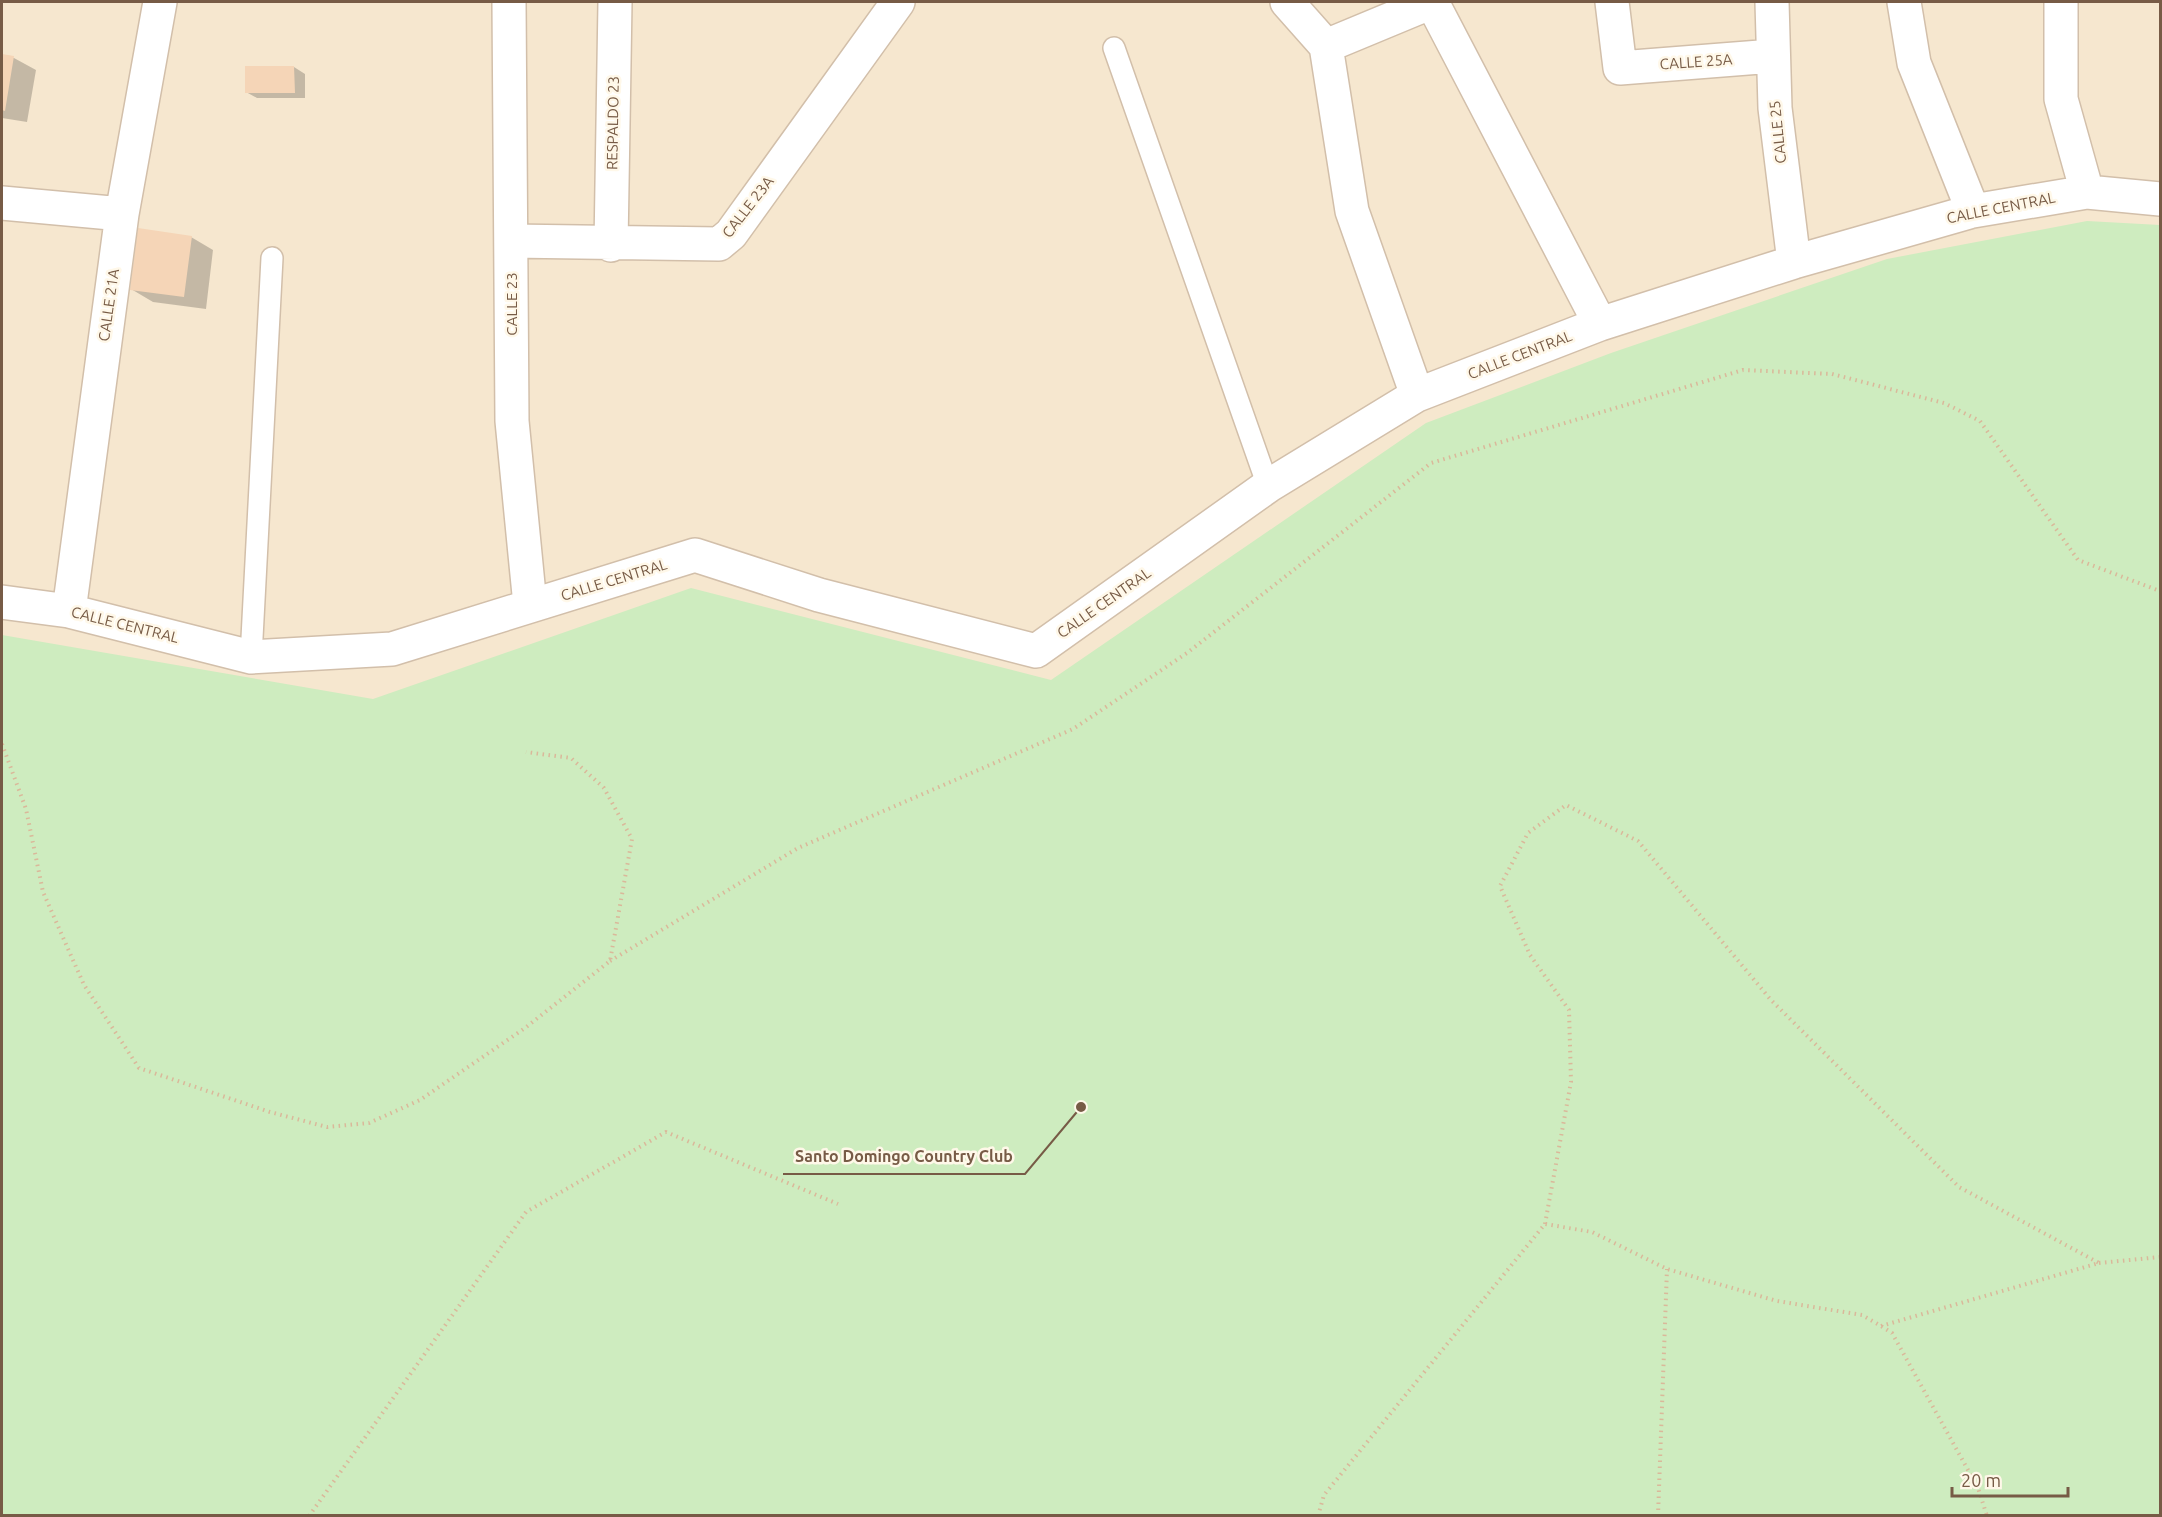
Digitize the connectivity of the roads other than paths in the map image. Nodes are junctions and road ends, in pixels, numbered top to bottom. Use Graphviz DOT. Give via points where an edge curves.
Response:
graph roads {
  1 [pos="160,2"];
  2 [pos="509,2"];
  3 [pos="615,2"];
  4 [pos="898,2"];
  5 [pos="1287,2"];
  6 [pos="1432,2"];
  7 [pos="1612,2"];
  8 [pos="1772,2"];
  9 [pos="1904,2"];
  10 [pos="2061,2"];
  11 [pos="1326,46"];
  12 [pos="1114,48"];
  13 [pos="1773,56"];
  14 [pos="2086,192"];
  15 [pos="2160,199"];
  16 [pos="2,203"];
  17 [pos="1973,211"];
  18 [pos="122,214"];
  19 [pos="512,242"];
  20 [pos="611,245"];
  21 [pos="272,258"];
  22 [pos="1794,262"];
  23 [pos="1600,324"];
  24 [pos="1417,395"];
  25 [pos="1268,486"];
  26 [pos="2,602"];
  27 [pos="530,605"];
  28 [pos="69,611"];
  29 [pos="251,657"];
  1 -- 18 [label="street, CALLE 21A"];
  2 -- 19 [label="street, CALLE 23"];
  3 -- 20 [label="street, RESPALDO 23"];
  4 -- 20 [label="street, CALLE 23A" via="731,234 719,244"];
  5 -- 11 [label="street"];
  6 -- 11 [label="street"];
  6 -- 23 [label="street"];
  7 -- 13 [label="street, CALLE 25A" via="1620,68"];
  8 -- 13 [label="street, CALLE 25"];
  9 -- 17 [label="street" via="1914,63"];
  10 -- 14 [label="street" via="2061,99"];
  11 -- 24 [label="street" via="1352,211"];
  12 -- 25 [label="lane"];
  13 -- 22 [label="street, CALLE 25" via="1775,108"];
  14 -- 15 [label="street, CALLE CENTRAL"];
  14 -- 17 [label="street, CALLE CENTRAL"];
  16 -- 18 [label="street"];
  17 -- 22 [label="street, CALLE CENTRAL"];
  18 -- 28 [label="street, CALLE 21A"];
  19 -- 20 [label="street, CALLE 23A"];
  19 -- 27 [label="street, CALLE 23" via="512,421"];
  21 -- 29 [label="lane"];
  22 -- 23 [label="street, CALLE CENTRAL"];
  23 -- 24 [label="street, CALLE CENTRAL"];
  24 -- 25 [label="street, CALLE CENTRAL"];
  25 -- 27 [label="street, CALLE CENTRAL" via="1036,651 819,596 695,555"];
  26 -- 28 [label="street, CALLE CENTRAL"];
  27 -- 29 [label="street, CALLE CENTRAL" via="392,649"];
  28 -- 29 [label="street, CALLE CENTRAL"];
}
